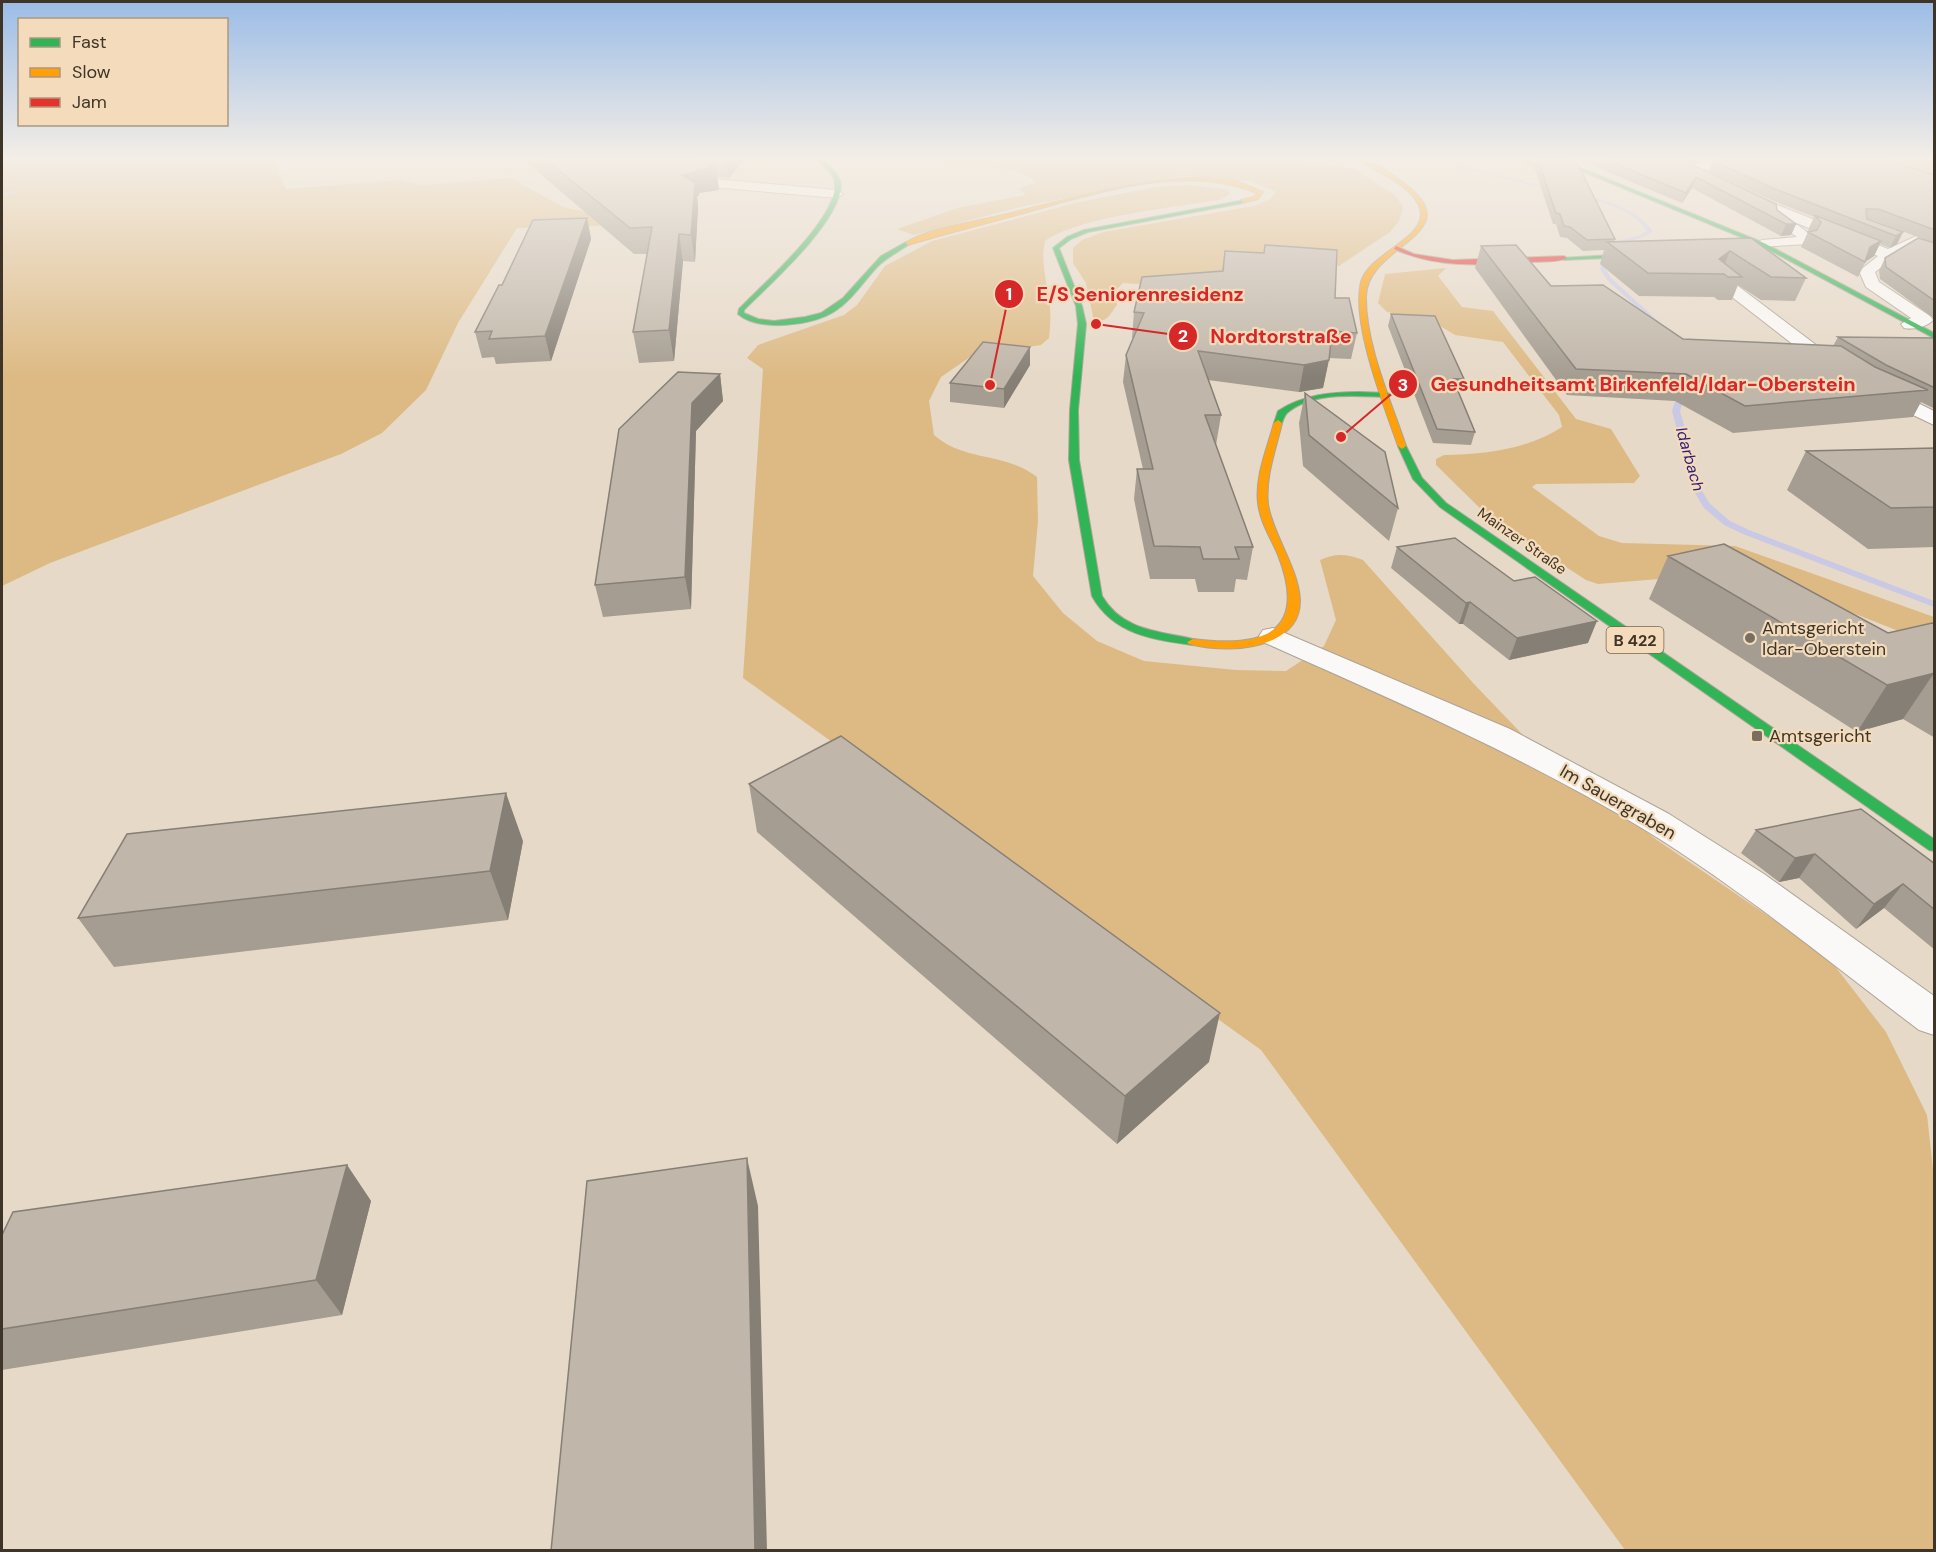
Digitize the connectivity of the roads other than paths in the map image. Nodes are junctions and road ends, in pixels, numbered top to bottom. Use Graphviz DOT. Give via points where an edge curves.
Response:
graph roads {
  1 [pos="814,232"];
  2 [pos="941,232"];
  3 [pos="1083,232"];
  4 [pos="1415,232"];
  5 [pos="1734,232"];
  6 [pos="1800,232"];
  7 [pos="1833,232"];
  8 [pos="1935,232"];
  9 [pos="1896,237"];
  10 [pos="1762,244"];
  11 [pos="1914,244"];
  12 [pos="1396,248"];
  13 [pos="1935,250"];
  14 [pos="1776,251"];
  15 [pos="1741,252"];
  16 [pos="1658,254"];
  17 [pos="1889,255"];
  18 [pos="1498,259"];
  19 [pos="1440,261"];
  20 [pos="1370,272"];
  21 [pos="1720,280"];
  22 [pos="1910,324"];
  23 [pos="1935,336"];
  24 [pos="1386,394"];
  25 [pos="1935,419"];
  26 [pos="1273,636"];
  27 [pos="1935,846"];
  28 [pos="1935,1018"];
  1 -- 2 [label="street" via="739,312 747,319 786,322 825,313 842,302 873,262 913,240"];
  3 -- 26 [label="street" via="1056,248 1082,324 1073,458 1102,608 1121,622 1149,634 1180,641 1216,645"];
  4 -- 12 [label="street"];
  5 -- 10 [label="street"];
  6 -- 10 [label="street" via="1805,236 1803,241"];
  7 -- 17 [label="street"];
  8 -- 11 [label="street"];
  9 -- 11 [label="street"];
  10 -- 14 [label="street"];
  11 -- 13 [label="street"];
  11 -- 17 [label="street"];
  12 -- 18 [label="street"];
  12 -- 19 [label="street" via="1408,256"];
  12 -- 20 [label="street"];
  14 -- 15 [label="street"];
  14 -- 22 [label="street"];
  16 -- 18 [label="street"];
  17 -- 22 [label="street" via="1870,267 1868,280 1924,320"];
  18 -- 19 [label="street"];
  19 -- 20 [label="street"];
  20 -- 24 [label="street, Mainzer Straße / B 422" via="1361,292 1365,321"];
  21 -- 25 [label="street" via="1818,355 1870,387"];
  22 -- 23 [label="street"];
  24 -- 26 [label="street" via="1317,398 1299,402 1281,413 1262,491 1263,505 1292,587 1293,614 1285,628"];
  24 -- 27 [label="street, Mainzer Straße / B 422" via="1408,466 1428,493"];
  26 -- 28 [label="street, Im Sauergraben" via="1499,736 1657,822 1751,883"];
}
